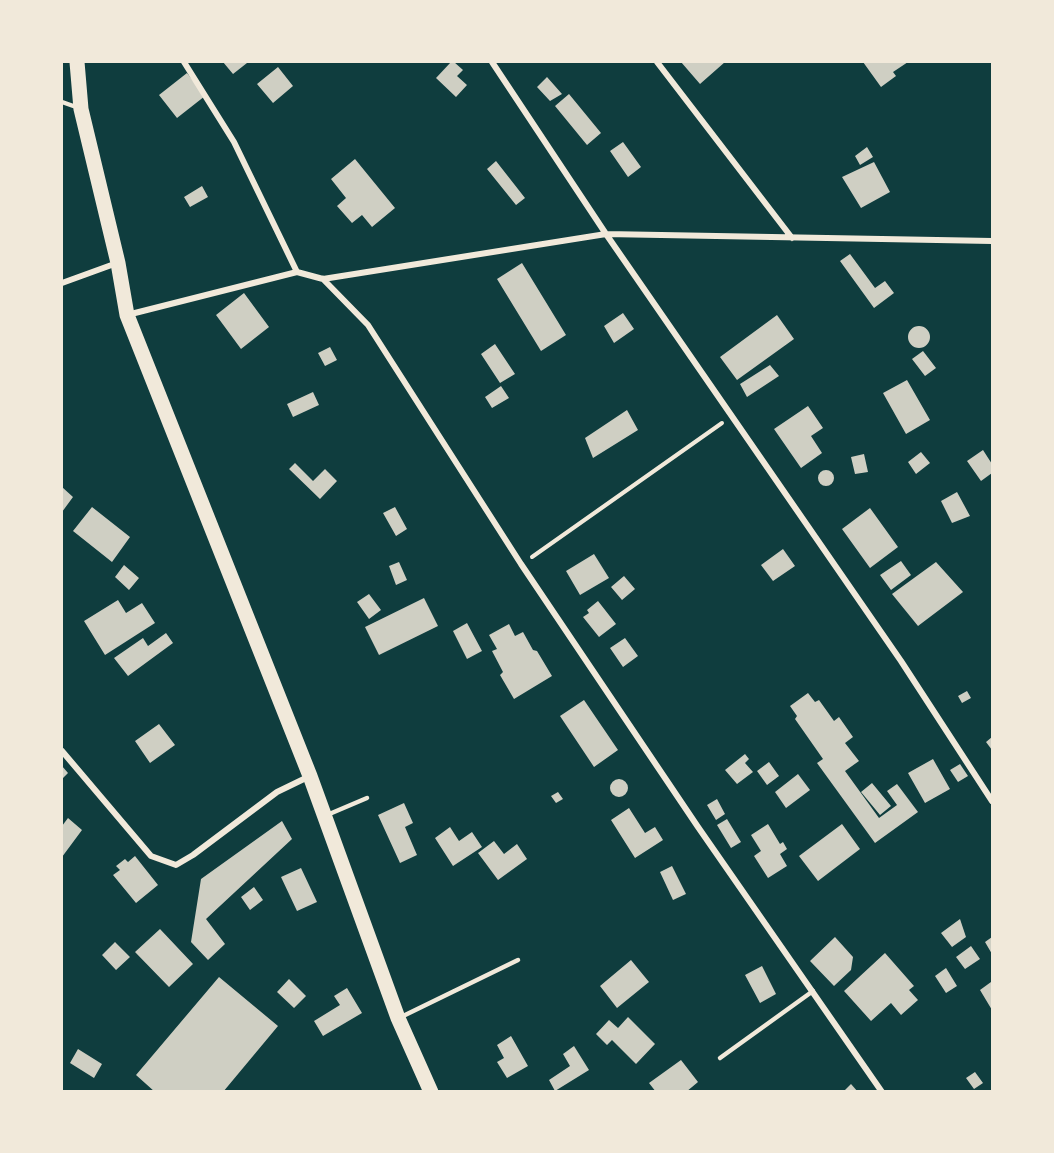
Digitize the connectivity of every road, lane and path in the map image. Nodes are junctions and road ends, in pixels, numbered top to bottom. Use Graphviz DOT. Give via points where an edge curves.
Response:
graph roads {
  1 [pos="77,62"];
  2 [pos="184,62"];
  3 [pos="492,62"];
  4 [pos="657,62"];
  5 [pos="62,102"];
  6 [pos="81,109"];
  7 [pos="606,234"];
  8 [pos="792,238"];
  9 [pos="993,241"];
  10 [pos="118,263"];
  11 [pos="297,272"];
  12 [pos="324,279"];
  13 [pos="62,283"];
  14 [pos="127,315"];
  15 [pos="733,416"];
  16 [pos="521,564"];
  17 [pos="62,751"];
  18 [pos="310,776"];
  19 [pos="367,798"];
  20 [pos="993,801"];
  21 [pos="325,817"];
  22 [pos="518,960"];
  23 [pos="813,991"];
  24 [pos="398,1018"];
  25 [pos="720,1058"];
  26 [pos="431,1092"];
  27 [pos="882,1092"];
  1 -- 6 [label="main road"];
  2 -- 11 [label="street" via="234,142"];
  3 -- 7 [label="street"];
  4 -- 8 [label="street"];
  5 -- 6 [label="lane"];
  6 -- 10 [label="main road"];
  7 -- 8 [label="street"];
  7 -- 12 [label="street"];
  7 -- 15 [label="street"];
  8 -- 9 [label="street"];
  10 -- 13 [label="street"];
  10 -- 14 [label="main road"];
  11 -- 12 [label="street"];
  11 -- 14 [label="street"];
  12 -- 16 [label="street" via="368,326"];
  14 -- 18 [label="main road"];
  15 -- 16 [label="path"];
  15 -- 20 [label="street"];
  16 -- 23 [label="street"];
  17 -- 18 [label="street" via="151,856 176,865 277,792"];
  18 -- 21 [label="main road"];
  19 -- 21 [label="lane"];
  21 -- 24 [label="main road"];
  22 -- 24 [label="lane"];
  23 -- 25 [label="lane"];
  23 -- 27 [label="street"];
  24 -- 26 [label="main road"];
}
